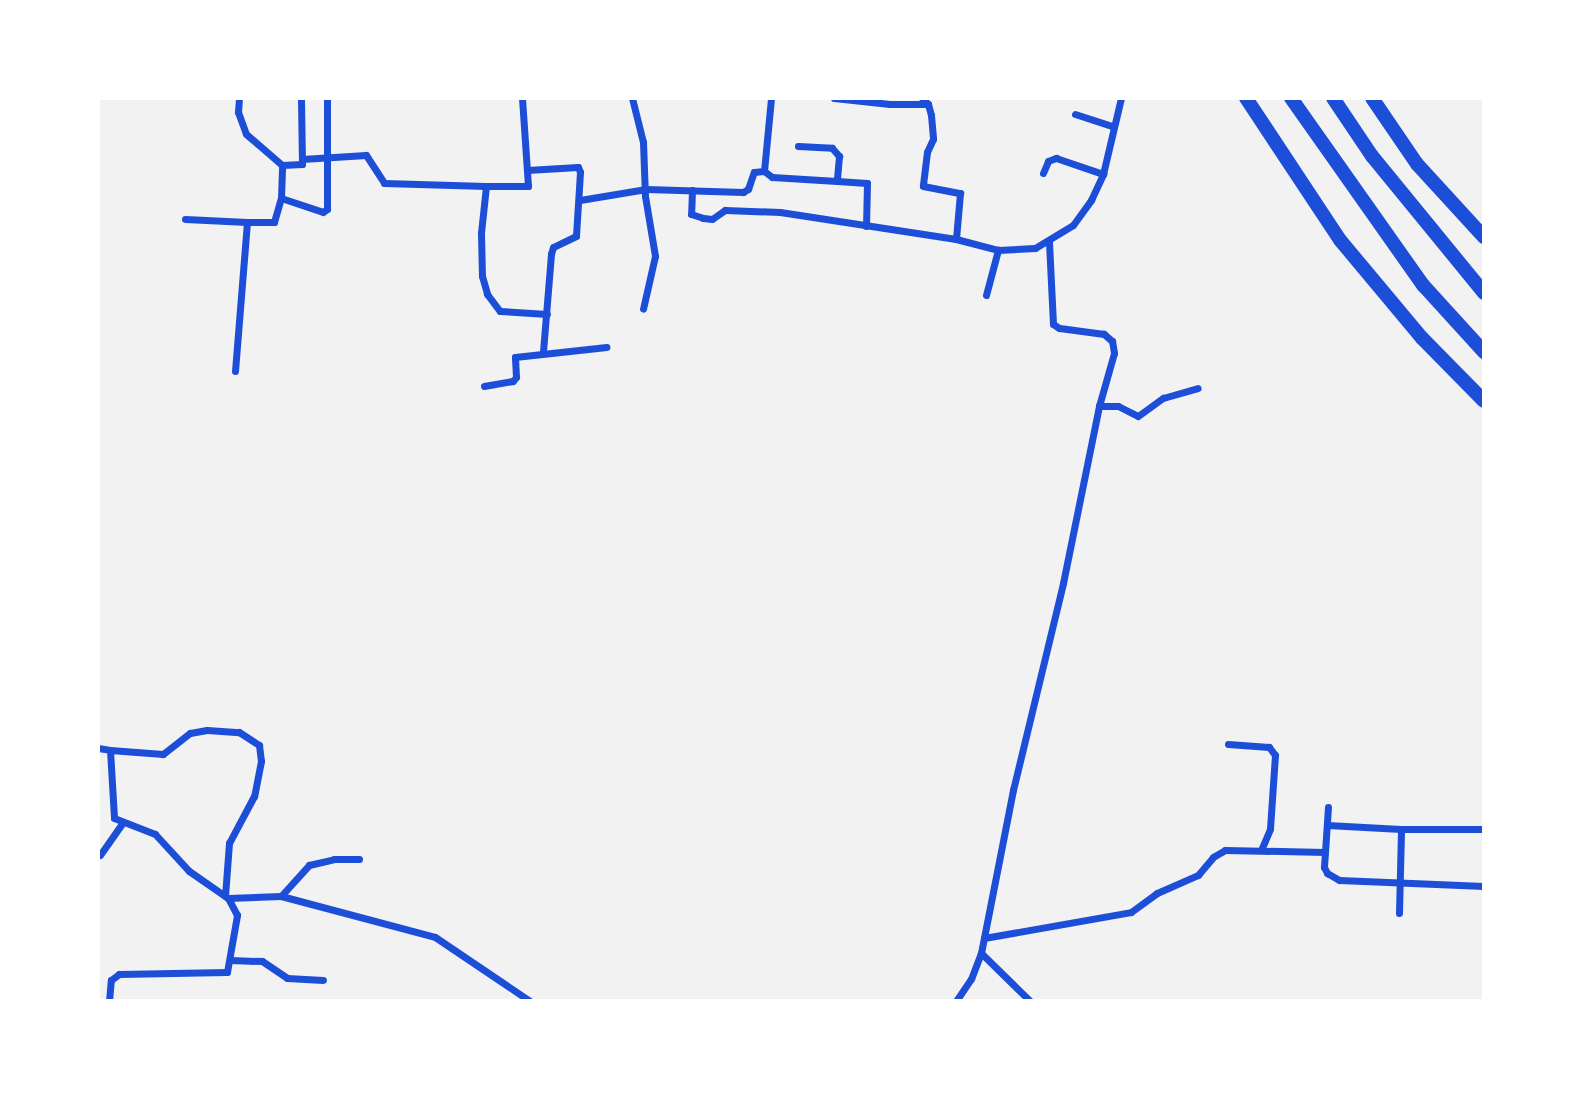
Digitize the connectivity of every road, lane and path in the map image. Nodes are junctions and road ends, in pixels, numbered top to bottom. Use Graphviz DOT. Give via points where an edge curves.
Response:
graph roads {
  1 [pos="239,98"];
  2 [pos="300,98"];
  3 [pos="327,98"];
  4 [pos="522,98"];
  5 [pos="632,98"];
  6 [pos="771,98"];
  7 [pos="834,98"];
  8 [pos="1121,98"];
  9 [pos="1246,98"];
  10 [pos="1291,98"];
  11 [pos="1333,98"];
  12 [pos="1372,98"];
  13 [pos="925,101"];
  14 [pos="1074,114"];
  15 [pos="1114,126"];
  16 [pos="798,146"];
  17 [pos="327,155"];
  18 [pos="302,159"];
  19 [pos="282,165"];
  20 [pos="527,170"];
  21 [pos="764,171"];
  22 [pos="1043,173"];
  23 [pos="1103,174"];
  24 [pos="837,181"];
  25 [pos="486,186"];
  26 [pos="646,189"];
  27 [pos="692,190"];
  28 [pos="281,198"];
  29 [pos="580,200"];
  30 [pos="185,219"];
  31 [pos="247,222"];
  32 [pos="866,226"];
  33 [pos="1484,237"];
  34 [pos="956,239"];
  35 [pos="1049,242"];
  36 [pos="998,250"];
  37 [pos="1484,293"];
  38 [pos="986,295"];
  39 [pos="643,309"];
  40 [pos="547,314"];
  41 [pos="606,347"];
  42 [pos="543,352"];
  43 [pos="1484,352"];
  44 [pos="235,371"];
  45 [pos="484,386"];
  46 [pos="1198,388"];
  47 [pos="1484,401"];
  48 [pos="1099,406"];
  49 [pos="1228,744"];
  50 [pos="98,748"];
  51 [pos="110,750"];
  52 [pos="1328,807"];
  53 [pos="122,824"];
  54 [pos="1327,825"];
  55 [pos="1401,829"];
  56 [pos="1484,830"];
  57 [pos="1262,848"];
  58 [pos="1325,852"];
  59 [pos="100,855"];
  60 [pos="359,859"];
  61 [pos="1398,882"];
  62 [pos="1484,886"];
  63 [pos="281,896"];
  64 [pos="227,897"];
  65 [pos="1399,913"];
  66 [pos="984,938"];
  67 [pos="981,953"];
  68 [pos="230,960"];
  69 [pos="323,980"];
  70 [pos="109,1001"];
  71 [pos="530,1001"];
  72 [pos="956,1001"];
  73 [pos="1030,1001"];
  1 -- 19 [label="street" via="237,112 246,134"];
  2 -- 18 [label="street"];
  3 -- 17 [label="street"];
  4 -- 20 [label="street"];
  5 -- 26 [label="street" via="643,142"];
  6 -- 21 [label="street"];
  7 -- 13 [label="street" via="890,104"];
  8 -- 15 [label="street"];
  9 -- 47 [label="highway" via="1340,240 1422,338"];
  10 -- 43 [label="highway" via="1423,285"];
  11 -- 37 [label="highway" via="1372,156"];
  12 -- 33 [label="highway" via="1417,164"];
  13 -- 34 [label="street" via="933,139 923,186 960,193"];
  14 -- 15 [label="street"];
  15 -- 23 [label="street"];
  16 -- 24 [label="street" via="836,150"];
  17 -- 18 [label="street"];
  17 -- 25 [label="street" via="366,155 384,183"];
  17 -- 28 [label="street" via="326,211"];
  18 -- 19 [label="street" via="301,166"];
  19 -- 28 [label="street"];
  20 -- 25 [label="street" via="527,188"];
  20 -- 29 [label="street" via="578,167"];
  21 -- 24 [label="street" via="772,177"];
  21 -- 27 [label="street" via="752,173 745,192"];
  22 -- 23 [label="street" via="1056,158"];
  23 -- 35 [label="street" via="1073,225"];
  24 -- 32 [label="street" via="867,183"];
  25 -- 40 [label="street" via="481,233 483,285 500,311"];
  26 -- 27 [label="street"];
  26 -- 29 [label="street"];
  26 -- 39 [label="street" via="655,256"];
  27 -- 32 [label="street" via="694,216 712,219 725,210 759,211"];
  28 -- 31 [label="street" via="274,222"];
  29 -- 40 [label="street" via="576,236 553,247"];
  30 -- 31 [label="street"];
  31 -- 44 [label="street"];
  32 -- 34 [label="street"];
  34 -- 36 [label="street"];
  35 -- 36 [label="street" via="1024,250"];
  35 -- 48 [label="street" via="1053,324 1104,334 1114,346"];
  36 -- 38 [label="street"];
  40 -- 42 [label="street"];
  41 -- 42 [label="street"];
  42 -- 45 [label="street" via="515,357 513,381"];
  46 -- 48 [label="street" via="1163,398 1138,416 1118,406"];
  48 -- 66 [label="street"];
  49 -- 57 [label="street" via="1269,747 1275,755 1270,829"];
  50 -- 51 [label="street"];
  51 -- 53 [label="street" via="112,815"];
  51 -- 64 [label="street" via="163,754 190,733 206,730 239,732 259,745 261,761 254,796 229,843"];
  52 -- 54 [label="street"];
  53 -- 59 [label="street"];
  53 -- 64 [label="street" via="155,834 189,871"];
  54 -- 55 [label="street"];
  54 -- 58 [label="street"];
  55 -- 56 [label="street"];
  55 -- 61 [label="street"];
  57 -- 58 [label="street"];
  57 -- 66 [label="street" via="1217,853 1198,875 1157,893 1130,912"];
  58 -- 61 [label="street" via="1324,867 1335,879"];
  60 -- 63 [label="street" via="309,865"];
  61 -- 62 [label="street"];
  61 -- 65 [label="street"];
  63 -- 64 [label="street"];
  63 -- 71 [label="street" via="435,937"];
  64 -- 68 [label="street" via="237,915"];
  66 -- 67 [label="street"];
  67 -- 72 [label="street"];
  67 -- 73 [label="street"];
  68 -- 69 [label="street" via="262,961 287,978"];
  68 -- 70 [label="street" via="227,972 116,975 111,980"];
}
